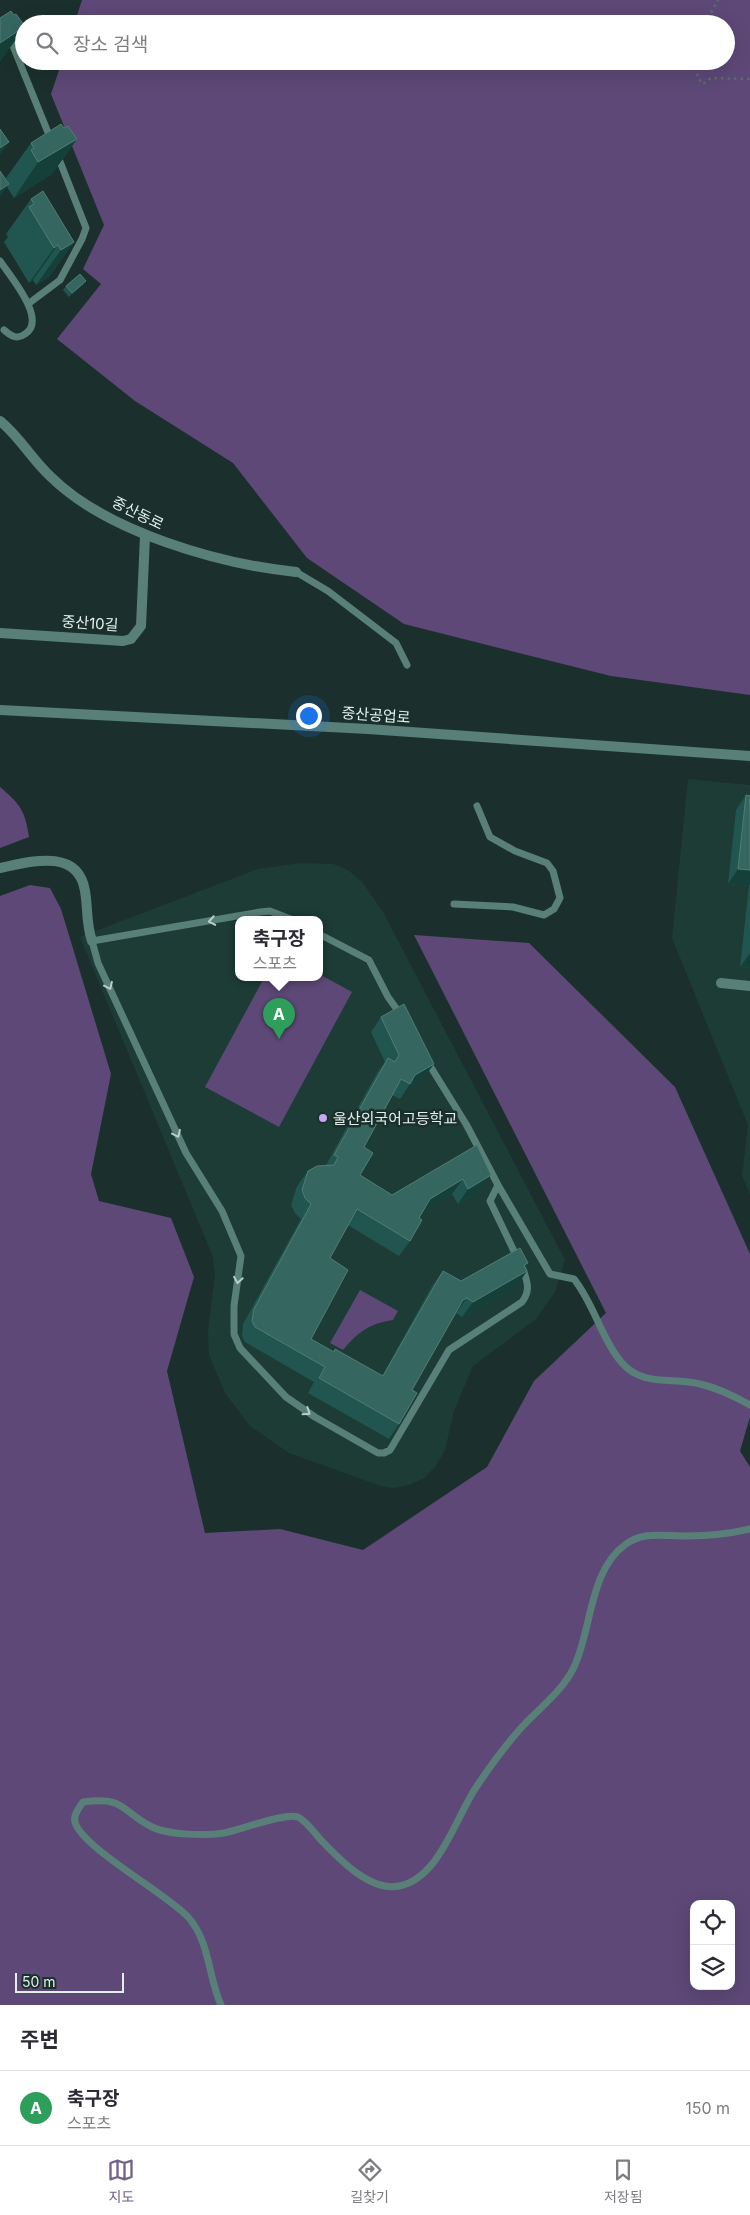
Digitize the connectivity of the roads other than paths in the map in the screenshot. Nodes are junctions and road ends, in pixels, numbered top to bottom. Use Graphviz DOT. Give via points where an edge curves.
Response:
graph roads {
  1 [pos="7,32"];
  2 [pos="15,52"];
  3 [pos="22,70"];
  4 [pos="0,260"];
  5 [pos="28,304"];
  6 [pos="4,330"];
  7 [pos="0,421"];
  8 [pos="145,536"];
  9 [pos="296,572"];
  10 [pos="0,633"];
  11 [pos="408,665"];
  12 [pos="0,710"];
  13 [pos="750,756"];
  14 [pos="476,806"];
  15 [pos="0,868"];
  16 [pos="454,904"];
  17 [pos="240,916"];
  18 [pos="283,916"];
  19 [pos="235,917"];
  20 [pos="323,936"];
  21 [pos="92,941"];
  22 [pos="721,983"];
  23 [pos="750,986"];
  24 [pos="407,1025"];
  25 [pos="421,1051"];
  26 [pos="498,1185"];
  27 [pos="750,1404"];
  28 [pos="750,1529"];
  29 [pos="221,2005"];
  1 -- 2 [label="lane"];
  3 -- 5 [label="lane" via="86,228 60,280"];
  4 -- 5 [label="lane"];
  5 -- 6 [label="lane" via="33,314 26,334 10,336"];
  7 -- 8 [label="street, 중산동로" via="51,478 87,504"];
  8 -- 9 [label="street, 중산동로" via="266,569"];
  8 -- 10 [label="street, 중산10길" via="141,626 131,639"];
  9 -- 11 [label="lane" via="328,591 396,643"];
  12 -- 13 [label="street, 중산공업로" via="368,729"];
  14 -- 16 [label="lane" via="490,837 515,852 547,862 553,871 560,898 554,909 544,915 513,907"];
  15 -- 21 [label="street" via="42,859 57,861 74,869 84,884 87,927"];
  18 -- 17 [label="lane, one-way" via="270,911"];
  19 -- 21 [label="lane, one-way"];
  20 -- 24 [label="lane" via="369,960"];
  21 -- 26 [label="lane, one-way" via="98,963 186,1153 222,1211 241,1256 234,1306 234,1334 240,1348 286,1397 378,1453 390,1450 449,1350 522,1302 527,1294 524,1272 490,1200"];
  22 -- 23 [label="street"];
  25 -- 26 [label="lane" via="466,1124"];
  26 -- 27 [label="lane" via="550,1274 574,1279 612,1350 633,1373 646,1379 684,1381 718,1389"];
  28 -- 29 [label="lane" via="724,1534 647,1535 624,1545 600,1582 574,1670 496,1760 476,1787 439,1855 411,1883 396,1887 380,1885 365,1878 297,1817 285,1815 243,1829 201,1834 154,1828 118,1803 104,1800 83,1802 74,1820 78,1830 188,1917 200,1935"];
}
